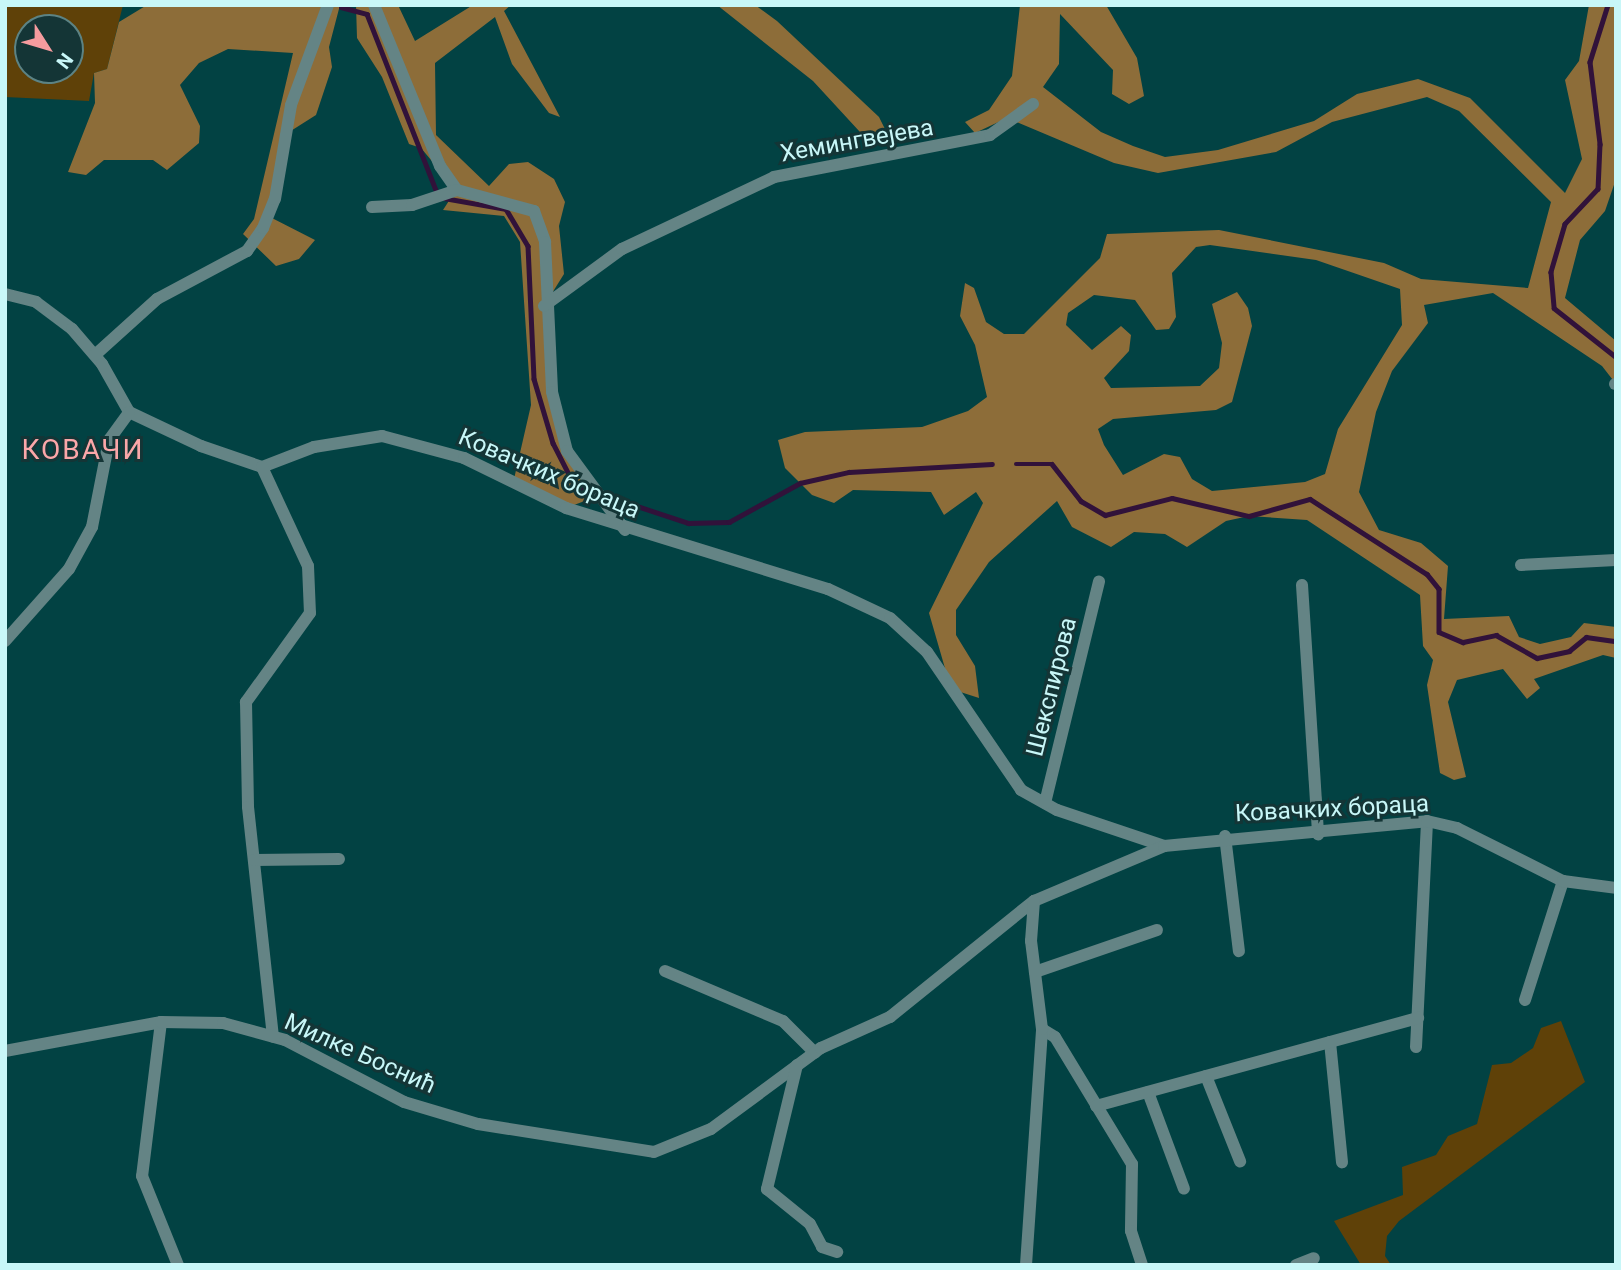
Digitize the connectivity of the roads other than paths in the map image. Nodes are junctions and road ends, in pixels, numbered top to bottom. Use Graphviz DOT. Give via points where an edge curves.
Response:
graph roads {
  1 [pos="328,5"];
  2 [pos="374,5"];
  3 [pos="1033,104"];
  4 [pos="457,190"];
  5 [pos="372,206"];
  6 [pos="5,294"];
  7 [pos="544,306"];
  8 [pos="94,355"];
  9 [pos="129,412"];
  10 [pos="262,467"];
  11 [pos="625,530"];
  12 [pos="1616,560"];
  13 [pos="1521,565"];
  14 [pos="1099,582"];
  15 [pos="1302,585"];
  16 [pos="5,641"];
  17 [pos="1045,803"];
  18 [pos="1427,821"];
  19 [pos="1318,834"];
  20 [pos="1225,836"];
  21 [pos="1164,846"];
  22 [pos="339,859"];
  23 [pos="254,860"];
  24 [pos="1563,881"];
  25 [pos="1616,888"];
  26 [pos="1034,901"];
  27 [pos="1157,930"];
  28 [pos="1239,951"];
  29 [pos="665,971"];
  30 [pos="1035,972"];
  31 [pos="1525,999"];
  32 [pos="1418,1018"];
  33 [pos="161,1022"];
  34 [pos="1042,1029"];
  35 [pos="272,1037"];
  36 [pos="1330,1042"];
  37 [pos="1416,1047"];
  38 [pos="5,1051"];
  39 [pos="815,1052"];
  40 [pos="797,1065"];
  41 [pos="1206,1076"];
  42 [pos="1148,1092"];
  43 [pos="1097,1107"];
  44 [pos="1240,1161"];
  45 [pos="1342,1162"];
  46 [pos="1184,1189"];
  47 [pos="837,1252"];
  48 [pos="1314,1258"];
  49 [pos="178,1265"];
  50 [pos="1026,1265"];
  51 [pos="1142,1265"];
  52 [pos="1296,1265"];
  1 -- 8 [label="street" via="291,106 275,199 247,251 157,299"];
  2 -- 4 [label="street" via="440,166"];
  3 -- 7 [label="street, Хемингвејева" via="990,135 774,177 622,249"];
  4 -- 5 [label="street" via="412,205"];
  4 -- 7 [label="street" via="534,211 545,242"];
  6 -- 8 [label="street" via="53,313"];
  7 -- 11 [label="street" via="552,392 567,451"];
  8 -- 9 [label="street"];
  9 -- 10 [label="street"];
  9 -- 16 [label="street" via="109,440 92,527 75,558"];
  10 -- 11 [label="street, Ковачких бораца" via="314,447 382,436 464,458"];
  10 -- 23 [label="street" via="308,566 310,613 246,702"];
  11 -- 17 [label="street, Ковачких бораца" via="828,589 891,618 927,652 1021,790"];
  12 -- 13 [label="street"];
  14 -- 17 [label="street, Шекспирова"];
  15 -- 19 [label="street"];
  17 -- 21 [label="street, Ковачких бораца"];
  18 -- 19 [label="street, Ковачких бораца"];
  18 -- 24 [label="street, Ковачких бораца" via="1457,828"];
  18 -- 32 [label="street"];
  19 -- 20 [label="street, Ковачких бораца"];
  20 -- 21 [label="street, Ковачких бораца"];
  20 -- 28 [label="street, Ковачких бораца"];
  21 -- 26 [label="street, Ковачких бораца"];
  22 -- 23 [label="street"];
  23 -- 35 [label="street"];
  24 -- 25 [label="street, Ковачких бораца"];
  24 -- 31 [label="street"];
  26 -- 30 [label="street"];
  26 -- 39 [label="street, Милке Боснић" via="890,1017"];
  27 -- 30 [label="street"];
  29 -- 39 [label="street" via="783,1021"];
  30 -- 34 [label="street"];
  32 -- 36 [label="street"];
  32 -- 37 [label="street"];
  33 -- 35 [label="street, Милке Боснић" via="223,1023"];
  33 -- 38 [label="street, Милке Боснић"];
  33 -- 49 [label="street" via="142,1176"];
  34 -- 43 [label="street" via="1055,1037"];
  34 -- 50 [label="street"];
  35 -- 40 [label="street, Милке Боснић" via="404,1102 478,1124 654,1152 710,1129"];
  36 -- 41 [label="street"];
  36 -- 45 [label="street"];
  39 -- 40 [label="street, Милке Боснић"];
  40 -- 47 [label="street" via="766,1189 810,1224 822,1247"];
  41 -- 42 [label="street"];
  41 -- 44 [label="street"];
  42 -- 43 [label="street"];
  42 -- 46 [label="street"];
  43 -- 51 [label="street" via="1132,1164 1131,1231"];
  48 -- 52 [label="street"];
}
